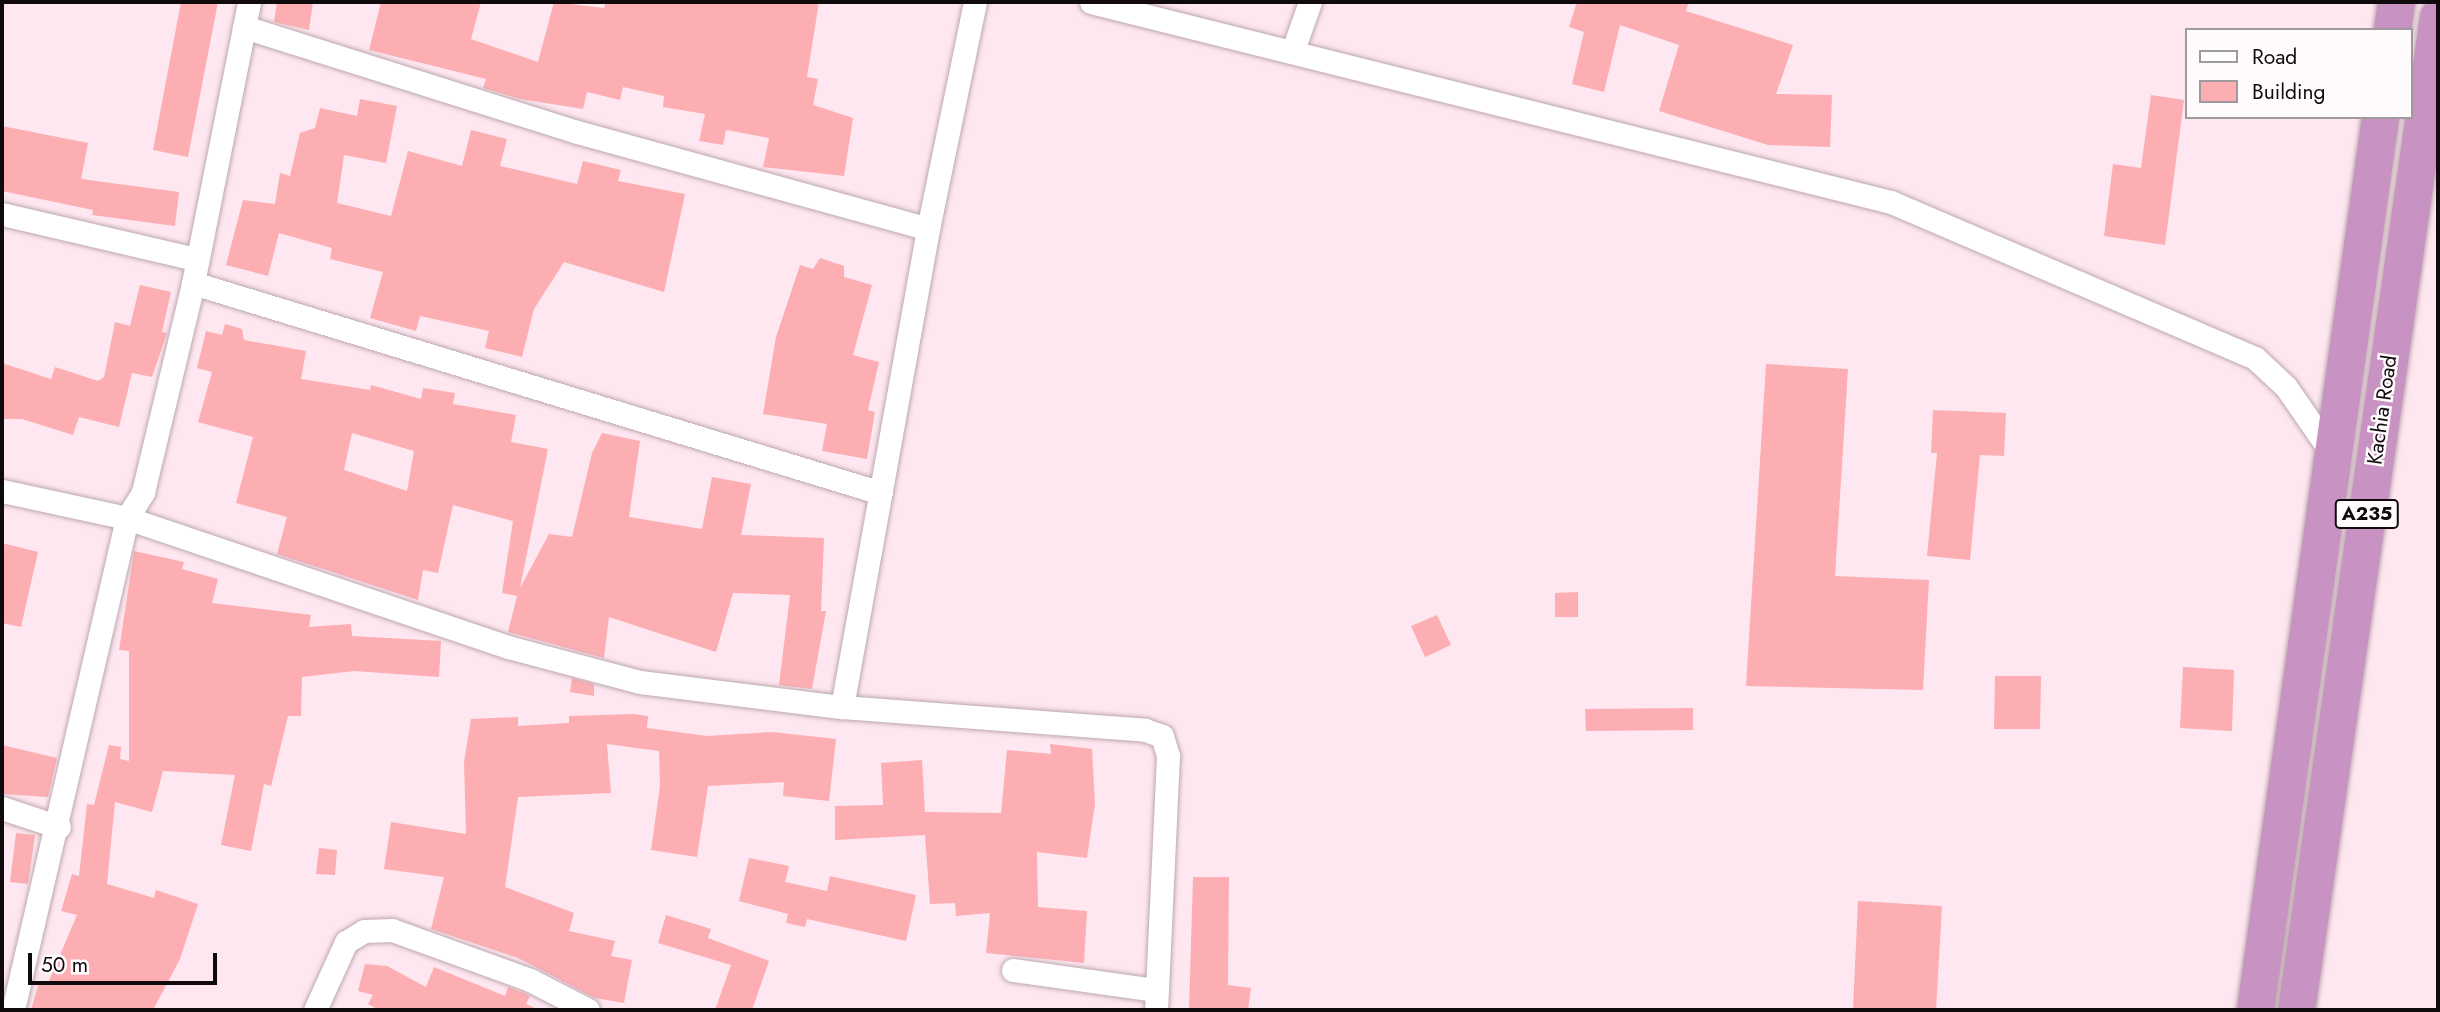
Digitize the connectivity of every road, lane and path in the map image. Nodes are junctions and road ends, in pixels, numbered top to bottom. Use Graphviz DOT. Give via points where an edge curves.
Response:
graph roads {
  1 [pos="249,2"];
  2 [pos="975,2"];
  3 [pos="1091,2"];
  4 [pos="1310,2"];
  5 [pos="2396,2"];
  6 [pos="2438,17"];
  7 [pos="244,27"];
  8 [pos="2392,28"];
  9 [pos="1293,50"];
  10 [pos="2380,119"];
  11 [pos="2,214"];
  12 [pos="928,229"];
  13 [pos="195,259"];
  14 [pos="192,283"];
  15 [pos="2333,455"];
  16 [pos="2,491"];
  17 [pos="881,493"];
  18 [pos="127,518"];
  19 [pos="842,707"];
  20 [pos="2,808"];
  21 [pos="60,827"];
  22 [pos="1013,970"];
  23 [pos="1156,1000"];
  24 [pos="13,1010"];
  25 [pos="315,1010"];
  26 [pos="589,1010"];
  27 [pos="2255,1010"];
  28 [pos="2296,1010"];
  1 -- 7 [label="street"];
  2 -- 12 [label="street"];
  3 -- 9 [label="street"];
  4 -- 9 [label="street"];
  5 -- 8 [label="highway"];
  6 -- 28 [label="highway, Kachia Road / A235"];
  7 -- 12 [label="street" via="577,132"];
  7 -- 13 [label="street"];
  9 -- 15 [label="street" via="1891,202 2255,358 2286,387"];
  10 -- 15 [label="highway, Kachia Road / A235"];
  11 -- 13 [label="street"];
  12 -- 17 [label="street"];
  13 -- 14 [label="street"];
  14 -- 17 [label="street"];
  14 -- 18 [label="street" via="143,492"];
  15 -- 27 [label="highway, Kachia Road / A235"];
  16 -- 18 [label="street"];
  17 -- 19 [label="street"];
  18 -- 19 [label="street" via="508,646 640,682"];
  18 -- 21 [label="street"];
  19 -- 23 [label="street" via="1145,730 1162,736 1168,756"];
  20 -- 21 [label="street"];
  21 -- 24 [label="street"];
  22 -- 23 [label="street"];
  25 -- 26 [label="street" via="346,942 364,930 392,930 530,981"];
}
